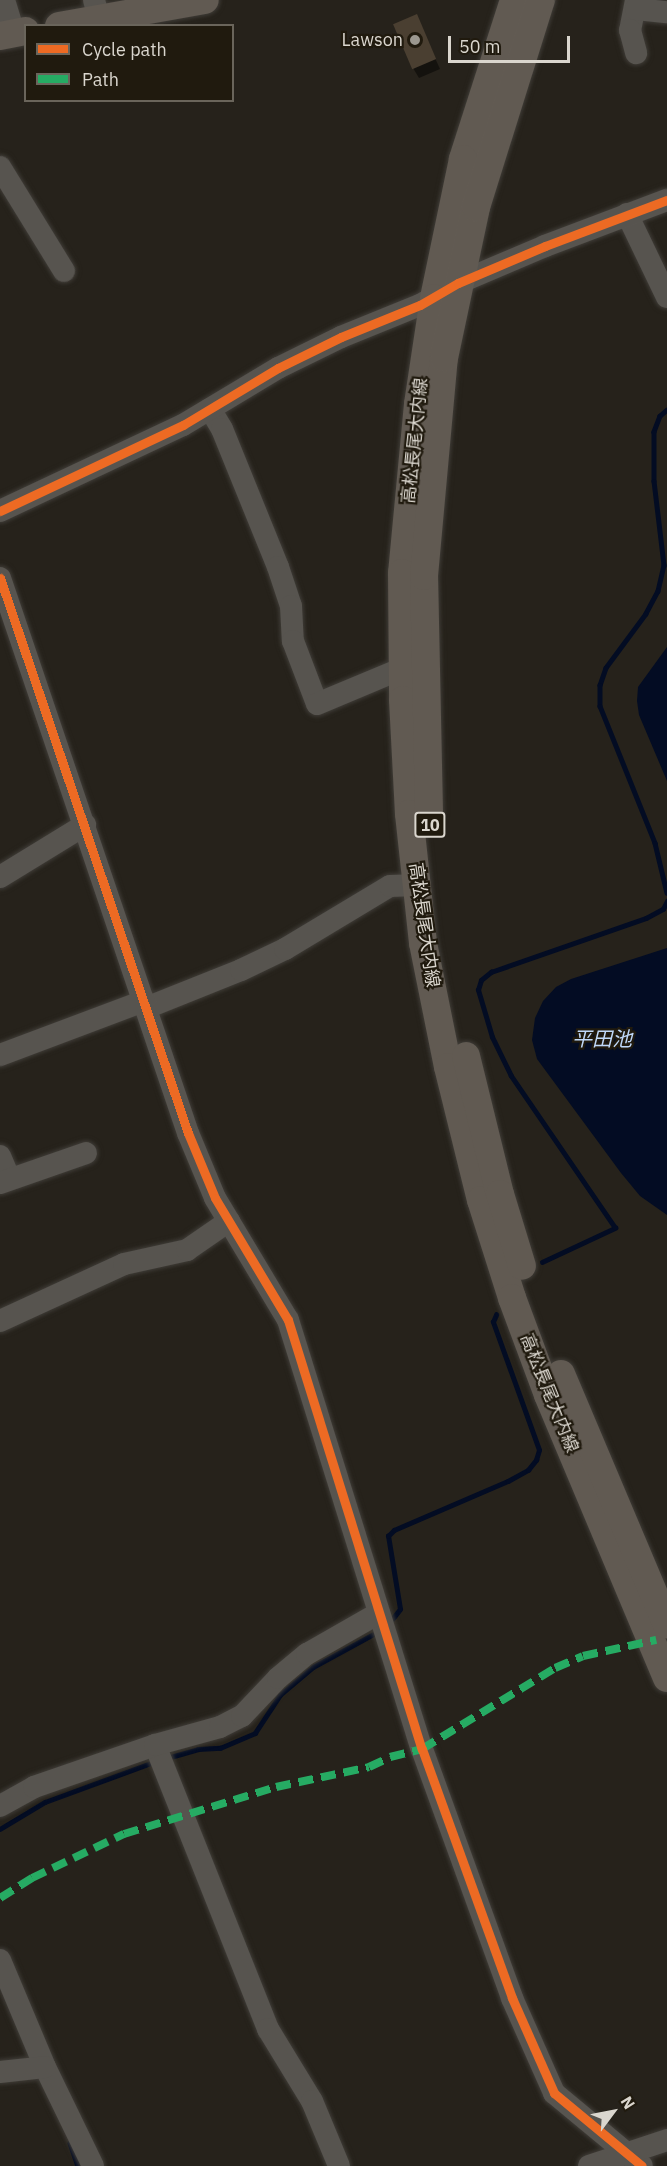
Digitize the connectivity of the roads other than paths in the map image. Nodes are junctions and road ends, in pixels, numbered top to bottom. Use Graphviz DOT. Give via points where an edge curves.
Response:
graph roads {
  1 [pos="4,0"];
  2 [pos="205,0"];
  3 [pos="514,0"];
  4 [pos="541,0"];
  5 [pos="636,4"];
  6 [pos="96,9"];
  7 [pos="667,12"];
  8 [pos="63,24"];
  9 [pos="13,34"];
  10 [pos="636,53"];
  11 [pos="0,167"];
  12 [pos="667,200"];
  13 [pos="627,214"];
  14 [pos="64,271"];
  15 [pos="458,283"];
  16 [pos="667,297"];
  17 [pos="434,298"];
  18 [pos="210,409"];
  19 [pos="0,511"];
  20 [pos="0,578"];
  21 [pos="403,668"];
  22 [pos="85,825"];
  23 [pos="0,877"];
  24 [pos="417,885"];
  25 [pos="145,1005"];
  26 [pos="0,1055"];
  27 [pos="86,1153"];
  28 [pos="0,1156"];
  29 [pos="5,1181"];
  30 [pos="229,1221"];
  31 [pos="0,1321"];
  32 [pos="379,1613"];
  33 [pos="663,1634"];
  34 [pos="667,1678"];
  35 [pos="155,1745"];
  36 [pos="0,1806"];
  37 [pos="0,1960"];
  38 [pos="39,2067"];
  39 [pos="0,2072"];
  40 [pos="667,2140"];
  41 [pos="624,2153"];
  42 [pos="93,2166"];
  43 [pos="339,2166"];
  44 [pos="589,2166"];
  45 [pos="642,2166"];
  1 -- 9 [label="street"];
  2 -- 6 [label="main road"];
  3 -- 17 [label="main road, 高松長尾大内線 / 10" via="463,159"];
  4 -- 15 [label="main road, 高松長尾大内線 / 10" via="489,159"];
  5 -- 7 [label="street"];
  5 -- 10 [label="street" via="630,30"];
  6 -- 8 [label="main road"];
  11 -- 14 [label="street"];
  12 -- 13 [label="street"];
  13 -- 15 [label="street"];
  13 -- 16 [label="street"];
  15 -- 17 [label="street"];
  15 -- 33 [label="main road, 高松長尾大内線 / 10" via="438,408 424,576 429,813 442,939 470,1073 529,1291"];
  17 -- 18 [label="street" via="278,368"];
  17 -- 21 [label="main road, 高松長尾大内線 / 10" via="418,404 402,573"];
  18 -- 19 [label="street" via="122,456"];
  18 -- 21 [label="street" via="222,429 278,567 291,606 293,641 317,704"];
  20 -- 22 [label="street"];
  21 -- 24 [label="main road, 高松長尾大内線 / 10" via="409,814"];
  22 -- 23 [label="street"];
  22 -- 25 [label="street"];
  24 -- 25 [label="street" via="390,886 242,970"];
  24 -- 34 [label="main road, 高松長尾大内線 / 10" via="423,943 480,1200 548,1395"];
  25 -- 26 [label="street"];
  25 -- 30 [label="street" via="188,1133"];
  27 -- 29 [label="street"];
  28 -- 29 [label="street"];
  30 -- 31 [label="street" via="187,1250 124,1264"];
  30 -- 32 [label="street" via="288,1320"];
  32 -- 35 [label="street" via="307,1654 242,1716 220,1727"];
  32 -- 41 [label="street" via="422,1749 536,2057 554,2093"];
  35 -- 36 [label="street" via="34,1787"];
  35 -- 43 [label="street" via="268,2029 312,2101"];
  37 -- 38 [label="street"];
  38 -- 39 [label="street"];
  38 -- 42 [label="street"];
  40 -- 41 [label="street"];
  41 -- 44 [label="street"];
  41 -- 45 [label="street"];
}
